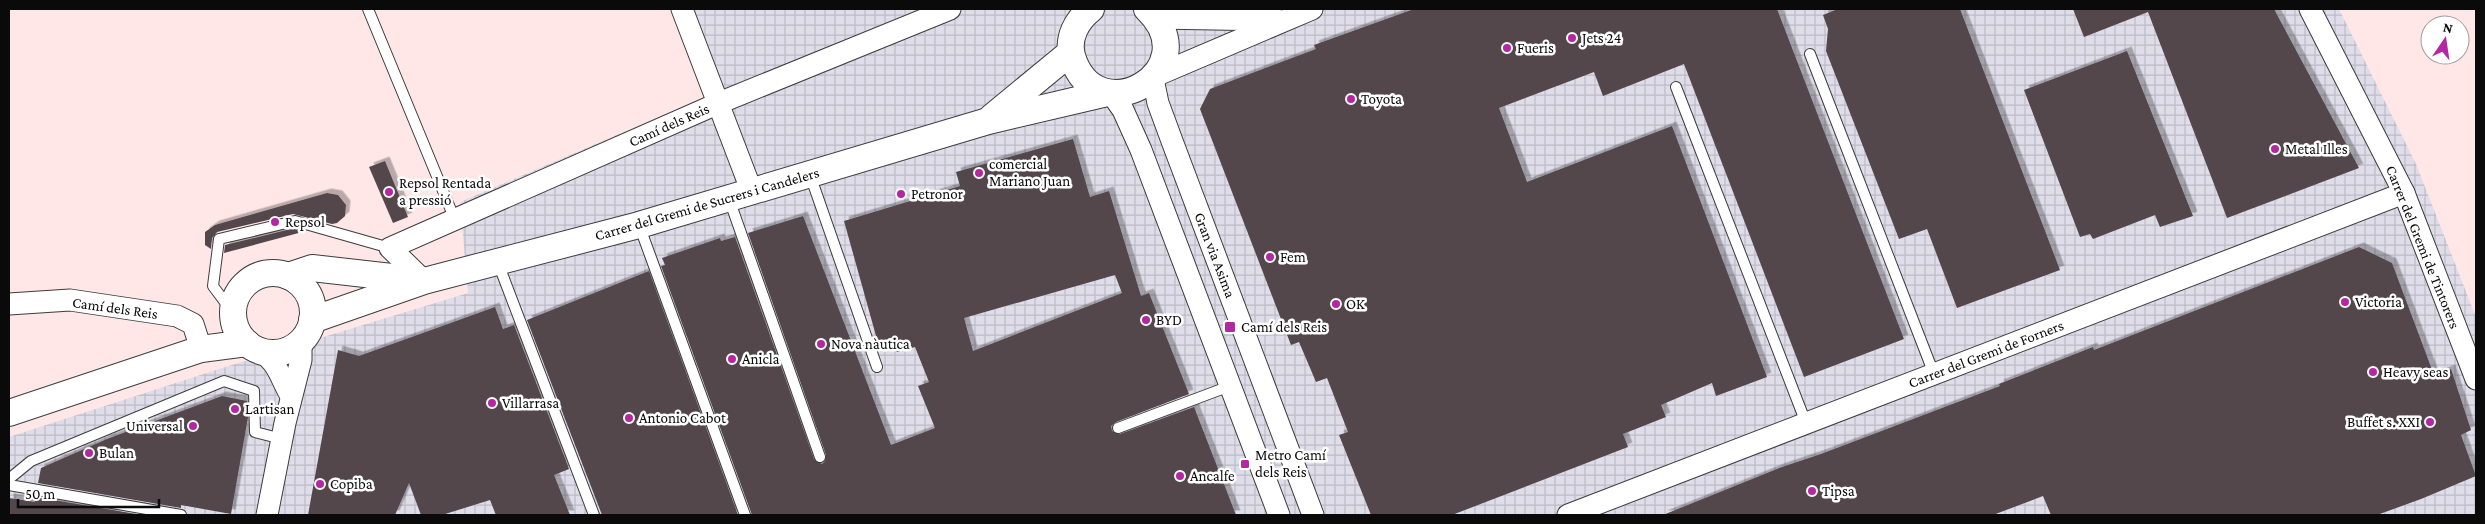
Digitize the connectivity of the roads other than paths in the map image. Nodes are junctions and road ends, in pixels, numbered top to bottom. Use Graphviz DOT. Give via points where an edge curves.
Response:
graph roads {
  1 [pos="368,9"];
  2 [pos="682,9"];
  3 [pos="950,9"];
  4 [pos="1091,9"];
  5 [pos="1312,9"];
  6 [pos="2310,9"];
  7 [pos="1152,14"];
  8 [pos="1282,20"];
  9 [pos="1071,52"];
  10 [pos="1810,54"];
  11 [pos="1154,77"];
  12 [pos="1676,87"];
  13 [pos="1109,93"];
  14 [pos="719,103"];
  15 [pos="988,121"];
  16 [pos="810,174"];
  17 [pos="2404,193"];
  18 [pos="740,196"];
  19 [pos="455,220"];
  20 [pos="639,225"];
  21 [pos="390,248"];
  22 [pos="498,262"];
  23 [pos="288,276"];
  24 [pos="424,281"];
  25 [pos="9,304"];
  26 [pos="233,317"];
  27 [pos="307,330"];
  28 [pos="252,346"];
  29 [pos="201,349"];
  30 [pos="877,367"];
  31 [pos="1934,374"];
  32 [pos="2476,379"];
  33 [pos="1230,386"];
  34 [pos="291,396"];
  35 [pos="9,413"];
  36 [pos="1806,424"];
  37 [pos="1118,428"];
  38 [pos="282,439"];
  39 [pos="820,457"];
  40 [pos="9,479"];
  41 [pos="9,485"];
  42 [pos="181,515"];
  43 [pos="267,515"];
  44 [pos="594,515"];
  45 [pos="745,515"];
  46 [pos="1279,515"];
  47 [pos="1313,515"];
  48 [pos="1568,515"];
  1 -- 19 [label="lane"];
  2 -- 14 [label="street"];
  3 -- 14 [label="street, Camí dels Reis"];
  4 -- 9 [label="street" via="1076,26"];
  5 -- 8 [label="street"];
  6 -- 17 [label="street, Carrer del Gremi de Tintorers"];
  7 -- 8 [label="street"];
  7 -- 11 [label="street" via="1163,32 1166,48 1163,62"];
  8 -- 11 [label="street"];
  9 -- 13 [label="street" via="1083,78"];
  9 -- 15 [label="street"];
  10 -- 31 [label="lane"];
  11 -- 13 [label="street, Carrer del Gremi de Sucrers i Candelers" via="1134,91"];
  11 -- 47 [label="street, Gran via Asima" via="1158,103"];
  12 -- 36 [label="lane"];
  13 -- 15 [label="street, Carrer del Gremi de Sucrers i Candelers"];
  13 -- 33 [label="street" via="1124,110"];
  14 -- 18 [label="street"];
  14 -- 19 [label="street, Camí dels Reis"];
  15 -- 16 [label="street, Carrer del Gremi de Sucrers i Candelers"];
  16 -- 18 [label="street, Carrer del Gremi de Sucrers i Candelers"];
  16 -- 30 [label="lane"];
  17 -- 31 [label="street, Carrer del Gremi de Forners"];
  17 -- 32 [label="street, Carrer del Gremi de Tintorers"];
  18 -- 20 [label="street, Carrer del Gremi de Sucrers i Candelers"];
  18 -- 39 [label="lane"];
  19 -- 21 [label="street, Camí dels Reis"];
  20 -- 22 [label="street, Carrer del Gremi de Sucrers i Candelers"];
  20 -- 45 [label="lane"];
  21 -- 24 [label="street"];
  21 -- 26 [label="lane" via="295,221 219,239 213,286"];
  22 -- 24 [label="street, Carrer del Gremi de Sucrers i Candelers"];
  22 -- 44 [label="lane"];
  23 -- 24 [label="street, Carrer del Gremi de Sucrers i Candelers" via="312,268"];
  23 -- 26 [label="street" via="274,273 249,280 234,303"];
  23 -- 27 [label="street" via="308,293 312,306"];
  24 -- 27 [label="street, Carrer del Gremi de Sucrers i Candelers"];
  25 -- 29 [label="street, Camí dels Reis" via="70,300 178,316 193,324"];
  26 -- 28 [label="street" via="239,335"];
  26 -- 29 [label="street"];
  27 -- 28 [label="street" via="280,352 268,352"];
  27 -- 34 [label="street"];
  28 -- 29 [label="street"];
  28 -- 34 [label="street" via="276,365"];
  29 -- 35 [label="street"];
  31 -- 36 [label="street, Carrer del Gremi de Forners"];
  33 -- 37 [label="lane"];
  33 -- 46 [label="street"];
  34 -- 38 [label="street"];
  36 -- 48 [label="street, Carrer del Gremi de Forners"];
  38 -- 40 [label="lane" via="255,432 254,391 224,381 31,461"];
  38 -- 43 [label="street"];
  41 -- 42 [label="lane"];
}
